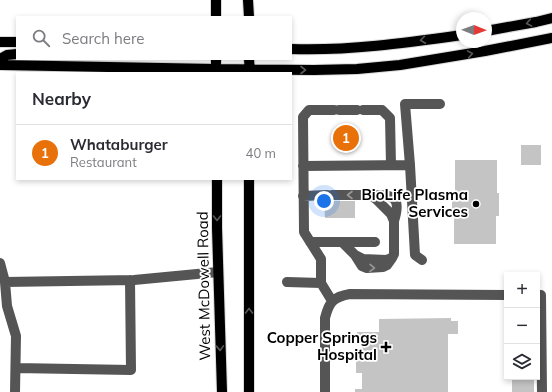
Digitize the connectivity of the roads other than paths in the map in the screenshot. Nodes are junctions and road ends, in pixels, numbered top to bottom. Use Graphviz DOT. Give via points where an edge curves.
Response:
graph roads {
  1 [pos="216,0"];
  2 [pos="248,0"];
  3 [pos="216,16"];
  4 [pos="249,16"];
  5 [pos="552,18"];
  6 [pos="492,30"];
  7 [pos="456,36"];
  8 [pos="552,38"];
  9 [pos="0,42"];
  10 [pos="16,42"];
  11 [pos="292,49"];
  12 [pos="16,54"];
  13 [pos="0,59"];
  14 [pos="249,60"];
  15 [pos="0,66"];
  16 [pos="216,67"];
  17 [pos="250,71"];
  18 [pos="440,104"];
  19 [pos="391,165"];
  20 [pos="410,165"];
  21 [pos="303,166"];
  22 [pos="217,180"];
  23 [pos="249,180"];
  24 [pos="303,196"];
  25 [pos="310,242"];
  26 [pos="342,242"];
  27 [pos="375,242"];
  28 [pos="422,260"];
  29 [pos="0,263"];
  30 [pos="218,272"];
  31 [pos="130,280"];
  32 [pos="5,282"];
  33 [pos="287,282"];
  34 [pos="321,283"];
  35 [pos="504,295"];
  36 [pos="540,295"];
  37 [pos="332,301"];
  38 [pos="16,368"];
  39 [pos="16,392"];
  40 [pos="222,392"];
  41 [pos="249,392"];
  42 [pos="325,392"];
  43 [pos="542,392"];
  1 -- 3 [label="main road"];
  2 -- 4 [label="main road"];
  5 -- 6 [label="main road, one-way"];
  7 -- 11 [label="main road, one-way" via="357,48"];
  17 -- 8 [label="main road, one-way" via="357,69 400,65"];
  9 -- 10 [label="main road"];
  12 -- 13 [label="main road"];
  14 -- 17 [label="main road"];
  15 -- 16 [label="main road"];
  16 -- 17 [label="main road"];
  18 -- 20 [label="lane" via="405,104"];
  19 -- 20 [label="lane"];
  19 -- 21 [label="lane"];
  19 -- 21 [label="lane" via="390,118 382,110 310,110 303,117"];
  20 -- 28 [label="lane" via="415,255"];
  21 -- 24 [label="lane"];
  22 -- 30 [label="main road, West McDowell Road, one-way"];
  41 -- 23 [label="main road, one-way"];
  24 -- 25 [label="lane" via="304,232"];
  26 -- 24 [label="lane, one-way" via="355,256 363,259 392,258 394,221 391,214 371,195"];
  25 -- 26 [label="lane"];
  25 -- 34 [label="lane" via="321,259"];
  26 -- 27 [label="lane"];
  29 -- 32 [label="lane"];
  30 -- 31 [label="lane"];
  30 -- 40 [label="main road, West McDowell Road, one-way"];
  31 -- 32 [label="lane"];
  31 -- 38 [label="lane" via="131,370"];
  32 -- 38 [label="lane" via="7,306 16,336"];
  33 -- 34 [label="lane"];
  34 -- 37 [label="lane"];
  35 -- 37 [label="lane" via="350,294"];
  36 -- 43 [label="lane"];
  37 -- 42 [label="lane" via="325,318"];
  38 -- 39 [label="lane"];
}
